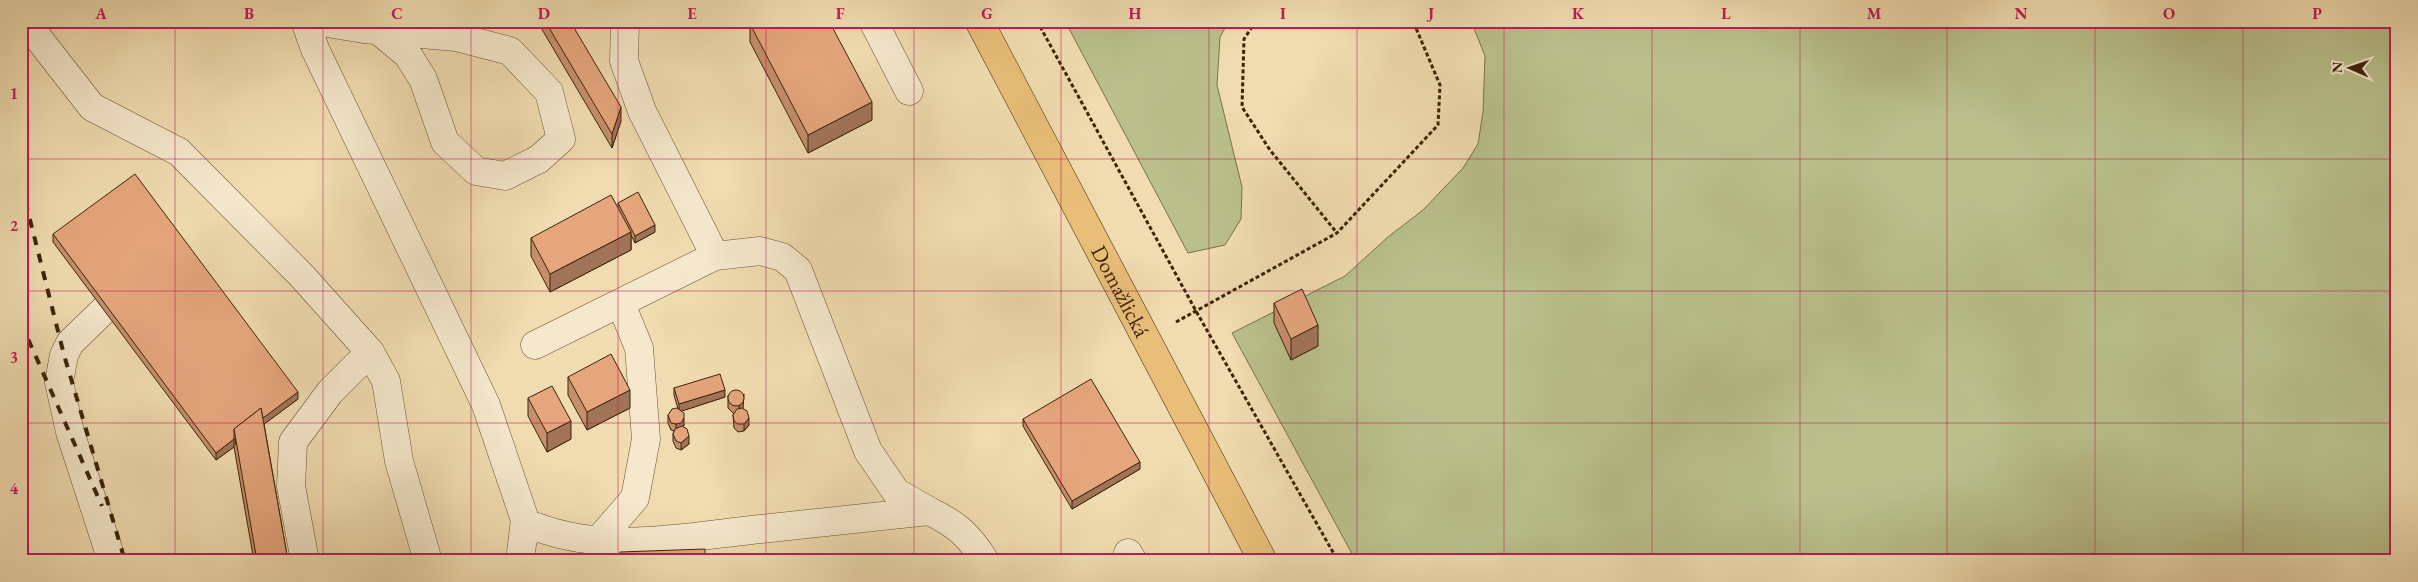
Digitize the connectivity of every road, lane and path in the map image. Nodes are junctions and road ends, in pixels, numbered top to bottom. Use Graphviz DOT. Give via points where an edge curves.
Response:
graph roads {
  1 [pos="305,21"];
  2 [pos="315,21"];
  3 [pos="625,21"];
  4 [pos="873,21"];
  5 [pos="979,21"];
  6 [pos="1037,21"];
  7 [pos="1256,21"];
  8 [pos="1413,21"];
  9 [pos="32,30"];
  10 [pos="378,30"];
  11 [pos="908,91"];
  12 [pos="1337,233"];
  13 [pos="715,256"];
  14 [pos="621,304"];
  15 [pos="104,310"];
  16 [pos="1196,311"];
  17 [pos="1145,339"];
  18 [pos="535,345"];
  19 [pos="370,352"];
  20 [pos="929,511"];
  21 [pos="524,534"];
  22 [pos="597,542"];
  23 [pos="112,561"];
  24 [pos="305,561"];
  25 [pos="428,561"];
  26 [pos="520,561"];
  27 [pos="985,561"];
  28 [pos="1263,561"];
  29 [pos="1338,561"];
  1 -- 21 [label="lane" via="486,405 525,520"];
  2 -- 10 [label="lane"];
  3 -- 13 [label="lane" via="624,61 642,112"];
  4 -- 11 [label="lane"];
  5 -- 17 [label="main road, Domažlická"];
  6 -- 16 [label="path"];
  7 -- 12 [label="path" via="1244,39 1242,107 1270,150"];
  8 -- 12 [label="path" via="1440,85 1438,124"];
  9 -- 19 [label="lane" via="92,107 179,152 301,275"];
  10 -- 10 [label="lane" via="456,38 510,51 548,92 562,138 539,159 505,176 476,171 444,142 423,79 408,55"];
  12 -- 16 [label="path"];
  13 -- 14 [label="lane"];
  13 -- 20 [label="lane" via="760,252 782,257 798,270 868,451 896,492"];
  14 -- 18 [label="lane"];
  14 -- 22 [label="lane" via="639,348 646,439 635,498"];
  15 -- 23 [label="lane" via="70,343 58,382 70,432"];
  16 -- 17 [label="path"];
  16 -- 29 [label="path"];
  17 -- 28 [label="main road, Domažlická"];
  19 -- 24 [label="lane" via="330,392 293,442 291,486"];
  19 -- 25 [label="lane" via="386,381 399,461"];
  20 -- 22 [label="lane" via="664,540"];
  20 -- 27 [label="lane" via="952,522 973,542"];
  21 -- 22 [label="lane" via="536,527"];
  21 -- 26 [label="lane"];
}
